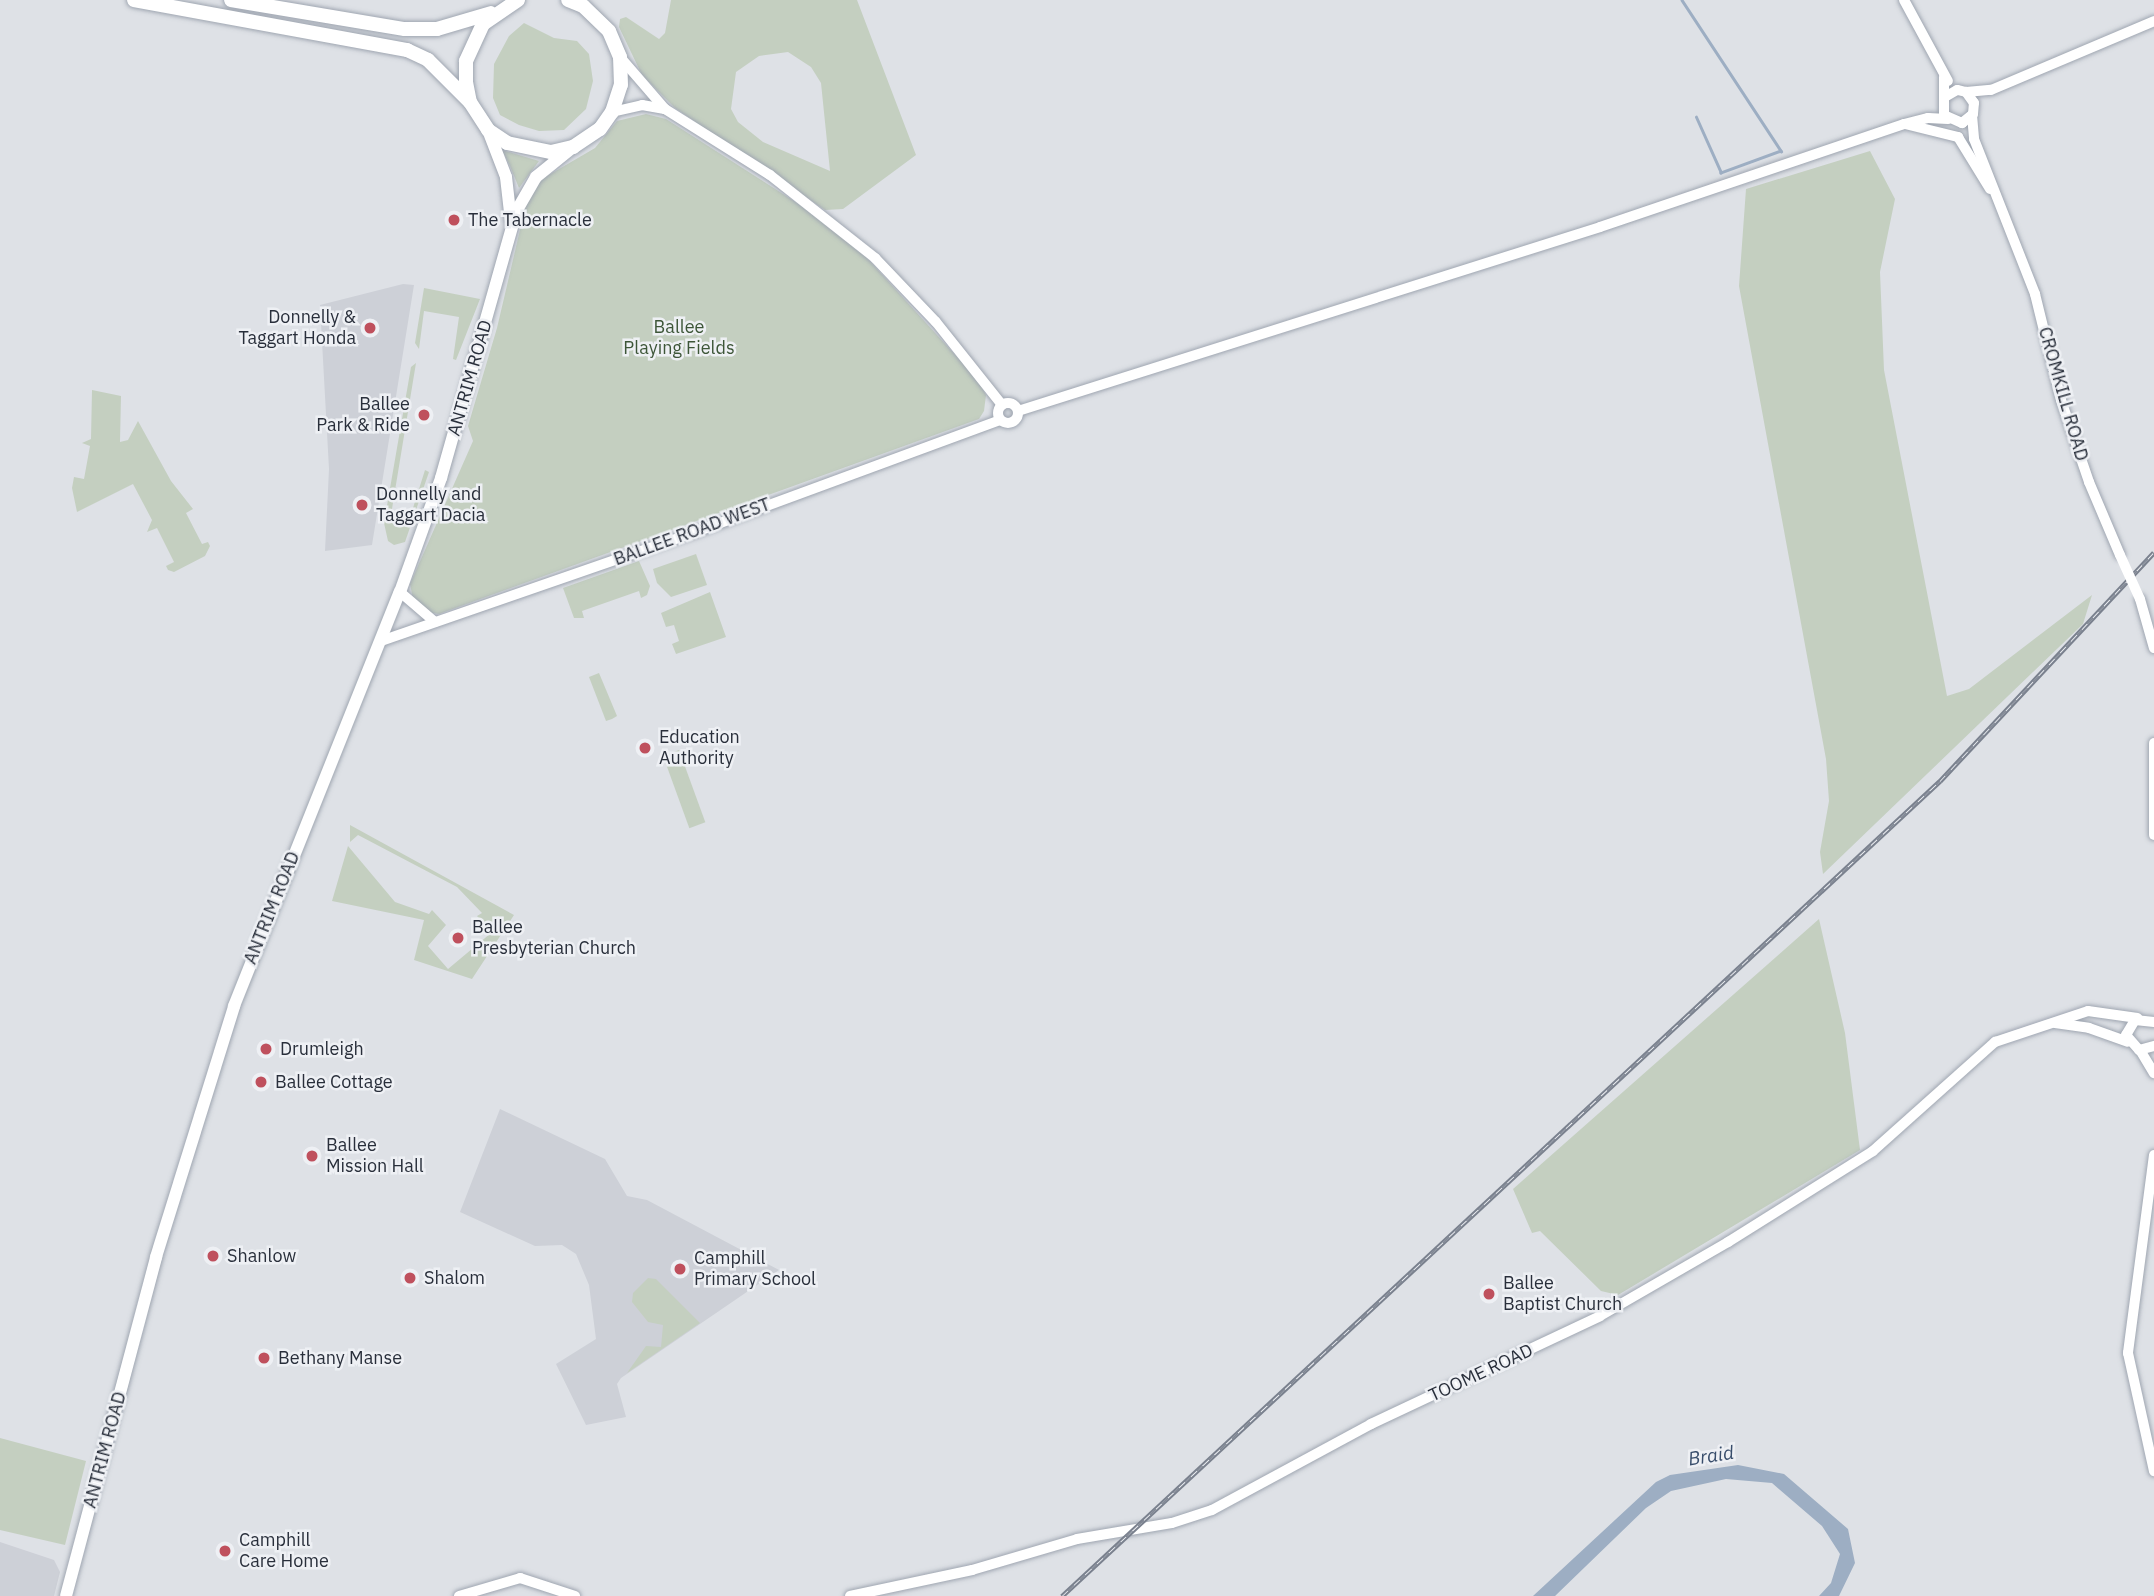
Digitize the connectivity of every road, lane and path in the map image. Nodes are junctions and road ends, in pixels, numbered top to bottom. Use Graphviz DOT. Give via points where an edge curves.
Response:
graph roads {
  1 [pos="134,0"];
  2 [pos="231,0"];
  3 [pos="268,0"];
  4 [pos="518,0"];
  5 [pos="568,0"];
  6 [pos="592,0"];
  7 [pos="1904,0"];
  8 [pos="281,9"];
  9 [pos="499,10"];
  10 [pos="600,20"];
  11 [pos="2154,21"];
  12 [pos="620,57"];
  13 [pos="1944,77"];
  14 [pos="1991,90"];
  15 [pos="1961,91"];
  16 [pos="1944,101"];
  17 [pos="470,102"];
  18 [pos="665,109"];
  19 [pos="1973,111"];
  20 [pos="612,112"];
  21 [pos="1928,118"];
  22 [pos="1952,121"];
  23 [pos="1904,124"];
  24 [pos="488,130"];
  25 [pos="1974,139"];
  26 [pos="573,147"];
  27 [pos="2006,211"];
  28 [pos="510,232"];
  29 [pos="1002,405"];
  30 [pos="1018,411"];
  31 [pos="1000,420"];
  32 [pos="400,592"];
  33 [pos="435,622"];
  34 [pos="381,640"];
  35 [pos="2154,648"];
  36 [pos="2154,743"];
  37 [pos="2154,835"];
  38 [pos="2149,1018"];
  39 [pos="2052,1023"];
  40 [pos="2128,1042"];
  41 [pos="2154,1046"];
  42 [pos="2140,1050"];
  43 [pos="2154,1073"];
  44 [pos="2154,1155"];
  45 [pos="2154,1471"];
  46 [pos="66,1596"];
  47 [pos="459,1596"];
  48 [pos="575,1596"];
  49 [pos="850,1596"];
  1 -- 17 [label="highway" via="407,50 428,60"];
  2 -- 8 [label="highway"];
  3 -- 8 [label="highway"];
  4 -- 9 [label="highway"];
  5 -- 10 [label="highway"];
  6 -- 10 [label="highway"];
  7 -- 13 [label="street"];
  8 -- 9 [label="highway" via="405,30 437,29"];
  9 -- 17 [label="highway" via="483,24 469,51 466,82"];
  10 -- 12 [label="highway"];
  11 -- 14 [label="street"];
  12 -- 18 [label="street"];
  12 -- 20 [label="highway" via="621,85"];
  13 -- 15 [label="street"];
  13 -- 16 [label="street"];
  14 -- 15 [label="street"];
  14 -- 19 [label="street"];
  15 -- 16 [label="street"];
  15 -- 19 [label="street"];
  16 -- 21 [label="street"];
  16 -- 22 [label="street"];
  17 -- 24 [label="highway"];
  18 -- 20 [label="street" via="642,105"];
  18 -- 29 [label="street" via="770,175 874,258 936,321"];
  19 -- 22 [label="street"];
  19 -- 25 [label="street, CROMKILL ROAD"];
  20 -- 26 [label="highway" via="592,136"];
  21 -- 22 [label="street"];
  21 -- 23 [label="street"];
  22 -- 25 [label="street, CROMKILL ROAD"];
  23 -- 27 [label="street" via="1958,137"];
  23 -- 30 [label="street" via="1718,189"];
  24 -- 26 [label="highway" via="528,151"];
  24 -- 28 [label="main road, ANTRIM ROAD" via="511,199"];
  25 -- 27 [label="street, CROMKILL ROAD"];
  26 -- 28 [label="main road, ANTRIM ROAD" via="544,169 527,190"];
  27 -- 35 [label="street, CROMKILL ROAD, bridge" via="2035,294 2065,412 2140,599"];
  28 -- 32 [label="main road, ANTRIM ROAD" via="440,478"];
  29 -- 30 [label="street" via="1012,403"];
  29 -- 31 [label="street"];
  30 -- 31 [label="street, BALLEE ROAD WEST" via="1012,422"];
  31 -- 33 [label="street, BALLEE ROAD WEST"];
  32 -- 33 [label="street"];
  32 -- 34 [label="main road, ANTRIM ROAD"];
  33 -- 34 [label="street, BALLEE ROAD WEST"];
  34 -- 46 [label="main road, ANTRIM ROAD" via="255,950 203,1099 135,1331"];
  36 -- 37 [label="street"];
  38 -- 39 [label="street, TOOME ROAD" via="2088,1011"];
  38 -- 40 [label="street" via="2127,1028"];
  39 -- 40 [label="street, TOOME ROAD" via="2089,1028"];
  39 -- 49 [label="street, TOOME ROAD" via="1995,1042 1873,1151 1728,1242 1600,1316 1371,1424 1212,1510"];
  40 -- 42 [label="street, TOOME ROAD"];
  41 -- 42 [label="street"];
  42 -- 43 [label="street"];
  44 -- 45 [label="street" via="2128,1353"];
  47 -- 48 [label="street" via="520,1578"];
}
